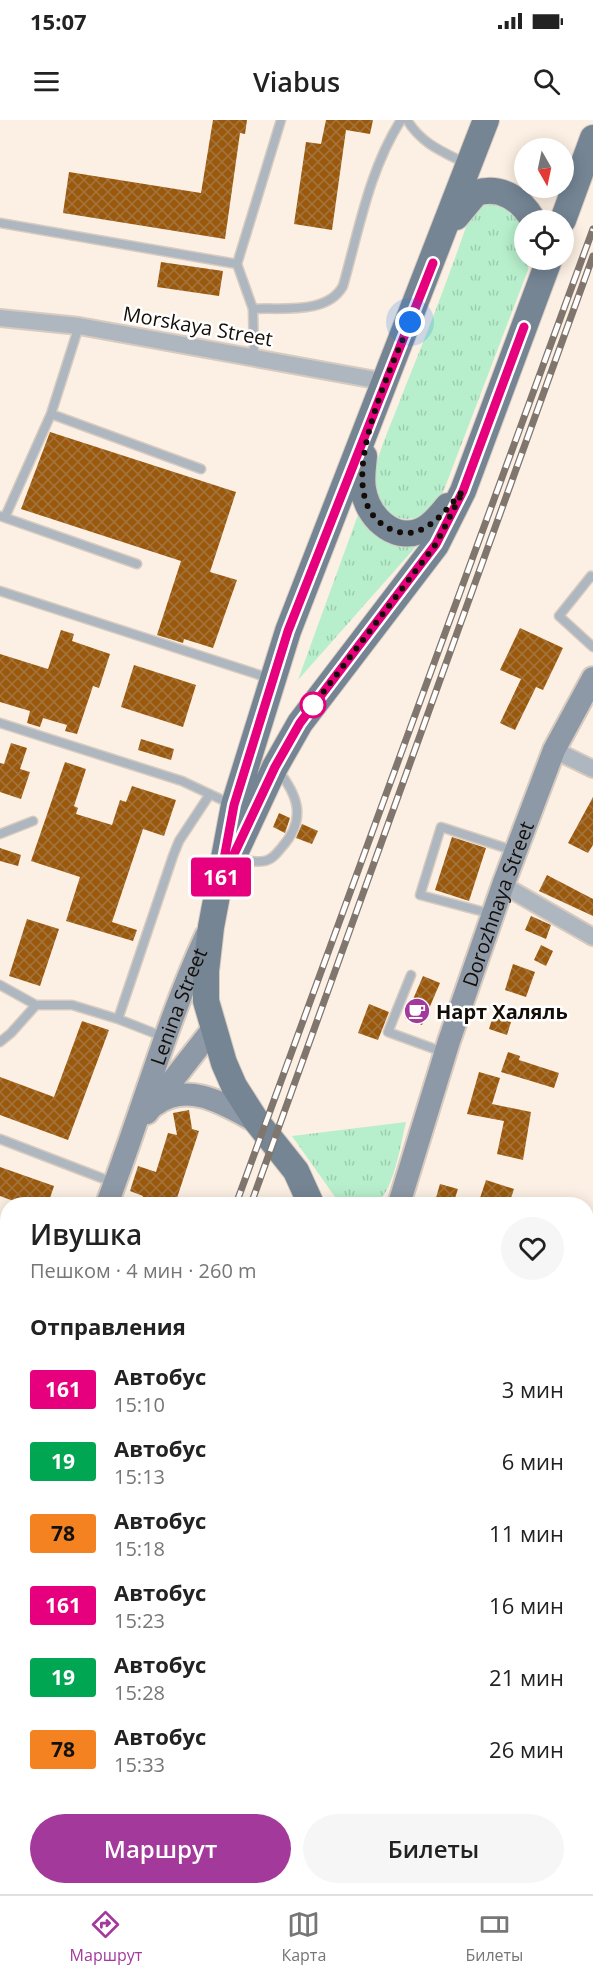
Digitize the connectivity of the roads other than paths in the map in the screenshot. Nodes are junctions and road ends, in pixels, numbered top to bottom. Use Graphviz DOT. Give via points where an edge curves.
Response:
graph roads {
  1 [pos="281,120"];
  2 [pos="401,120"];
  3 [pos="407,120"];
  4 [pos="486,120"];
  5 [pos="593,138"];
  6 [pos="470,165"];
  7 [pos="526,210"];
  8 [pos="567,210"];
  9 [pos="0,223"];
  10 [pos="433,263"];
  11 [pos="237,264"];
  12 [pos="535,270"];
  13 [pos="545,270"];
  14 [pos="253,309"];
  15 [pos="4,322"];
  16 [pos="79,326"];
  17 [pos="524,327"];
  18 [pos="254,357"];
  19 [pos="387,382"];
  20 [pos="51,414"];
  21 [pos="367,434"];
  22 [pos="201,469"];
  23 [pos="463,491"];
  24 [pos="3,516"];
  25 [pos="137,564"];
  26 [pos="593,577"];
  27 [pos="0,591"];
  28 [pos="593,647"];
  29 [pos="593,678"];
  30 [pos="272,679"];
  31 [pos="0,723"];
  32 [pos="554,750"];
  33 [pos="275,767"];
  34 [pos="593,769"];
  35 [pos="210,794"];
  36 [pos="234,805"];
  37 [pos="33,821"];
  38 [pos="0,834"];
  39 [pos="515,852"];
  40 [pos="233,858"];
  41 [pos="503,885"];
  42 [pos="219,886"];
  43 [pos="492,915"];
  44 [pos="211,927"];
  45 [pos="593,937"];
  46 [pos="411,975"];
  47 [pos="0,985"];
  48 [pos="36,1005"];
  49 [pos="118,1019"];
  50 [pos="212,1030"];
  51 [pos="164,1037"];
  52 [pos="0,1042"];
  53 [pos="446,1052"];
  54 [pos="143,1118"];
  55 [pos="257,1122"];
  56 [pos="0,1140"];
  57 [pos="296,1171"];
  58 [pos="408,1176"];
  59 [pos="116,1183"];
  60 [pos="110,1197"];
  61 [pos="308,1197"];
  62 [pos="320,1197"];
  63 [pos="388,1197"];
  64 [pos="401,1197"];
  1 -- 11 [label="lane"];
  2 -- 14 [label="lane" via="377,166 338,296 320,305"];
  3 -- 6 [label="lane" via="424,141"];
  4 -- 6 [label="main road"];
  5 -- 8 [label="main road"];
  6 -- 10 [label="main road"];
  7 -- 10 [label="main road" via="507,193 496,189 476,193 455,217"];
  9 -- 11 [label="lane"];
  10 -- 19 [label="main road, Lenina Street"];
  11 -- 14 [label="lane"];
  12 -- 17 [label="main road"];
  13 -- 17 [label="main road"];
  14 -- 18 [label="lane"];
  15 -- 16 [label="street, Morskaya Street"];
  16 -- 18 [label="street, Morskaya Street"];
  16 -- 20 [label="lane"];
  17 -- 23 [label="main road, Lenina Street"];
  18 -- 19 [label="street, Morskaya Street"];
  19 -- 21 [label="main road, Lenina Street"];
  20 -- 22 [label="lane"];
  20 -- 24 [label="lane"];
  21 -- 23 [label="main road" via="364,494 371,512 389,529 403,533 420,531"];
  21 -- 30 [label="main road, Lenina Street"];
  23 -- 33 [label="main road, Lenina Street" via="436,544 300,723"];
  24 -- 25 [label="lane"];
  26 -- 28 [label="lane" via="559,616"];
  27 -- 30 [label="lane"];
  29 -- 32 [label="main road, Dorozhnaya Street"];
  30 -- 36 [label="main road, Lenina Street"];
  31 -- 35 [label="lane" via="182,781"];
  32 -- 34 [label="street"];
  32 -- 39 [label="main road, Dorozhnaya Street"];
  33 -- 40 [label="main road, Lenina Street"];
  33 -- 40 [label="lane" via="296,801 293,833 269,859 255,862"];
  35 -- 36 [label="lane"];
  35 -- 49 [label="lane" via="179,842"];
  36 -- 42 [label="main road, Lenina Street"];
  37 -- 38 [label="lane"];
  39 -- 41 [label="main road, Dorozhnaya Street"];
  39 -- 43 [label="lane" via="441,827 420,895"];
  40 -- 42 [label="main road, Lenina Street"];
  41 -- 43 [label="main road, Dorozhnaya Street"];
  41 -- 45 [label="street"];
  42 -- 44 [label="main road, Lenina Street"];
  43 -- 53 [label="main road, Dorozhnaya Street"];
  44 -- 50 [label="main road" via="206,1000"];
  44 -- 51 [label="main road, Lenina Street"];
  46 -- 53 [label="lane" via="388,1032"];
  47 -- 48 [label="lane"];
  48 -- 49 [label="lane" via="72,1005"];
  48 -- 52 [label="lane"];
  49 -- 51 [label="lane"];
  50 -- 54 [label="main road, Lenina Street"];
  50 -- 55 [label="main road" via="234,1086"];
  51 -- 54 [label="main road, Lenina Street"];
  53 -- 58 [label="main road, Dorozhnaya Street"];
  54 -- 55 [label="main road, Lenina Street" via="164,1098 190,1094 212,1099"];
  54 -- 59 [label="main road, Lenina Street"];
  55 -- 57 [label="main road"];
  56 -- 59 [label="lane"];
  57 -- 61 [label="main road"];
  57 -- 62 [label="main road"];
  58 -- 63 [label="main road"];
  58 -- 64 [label="main road, Dorozhnaya Street"];
  59 -- 60 [label="main road, Lenina Street"];
}
